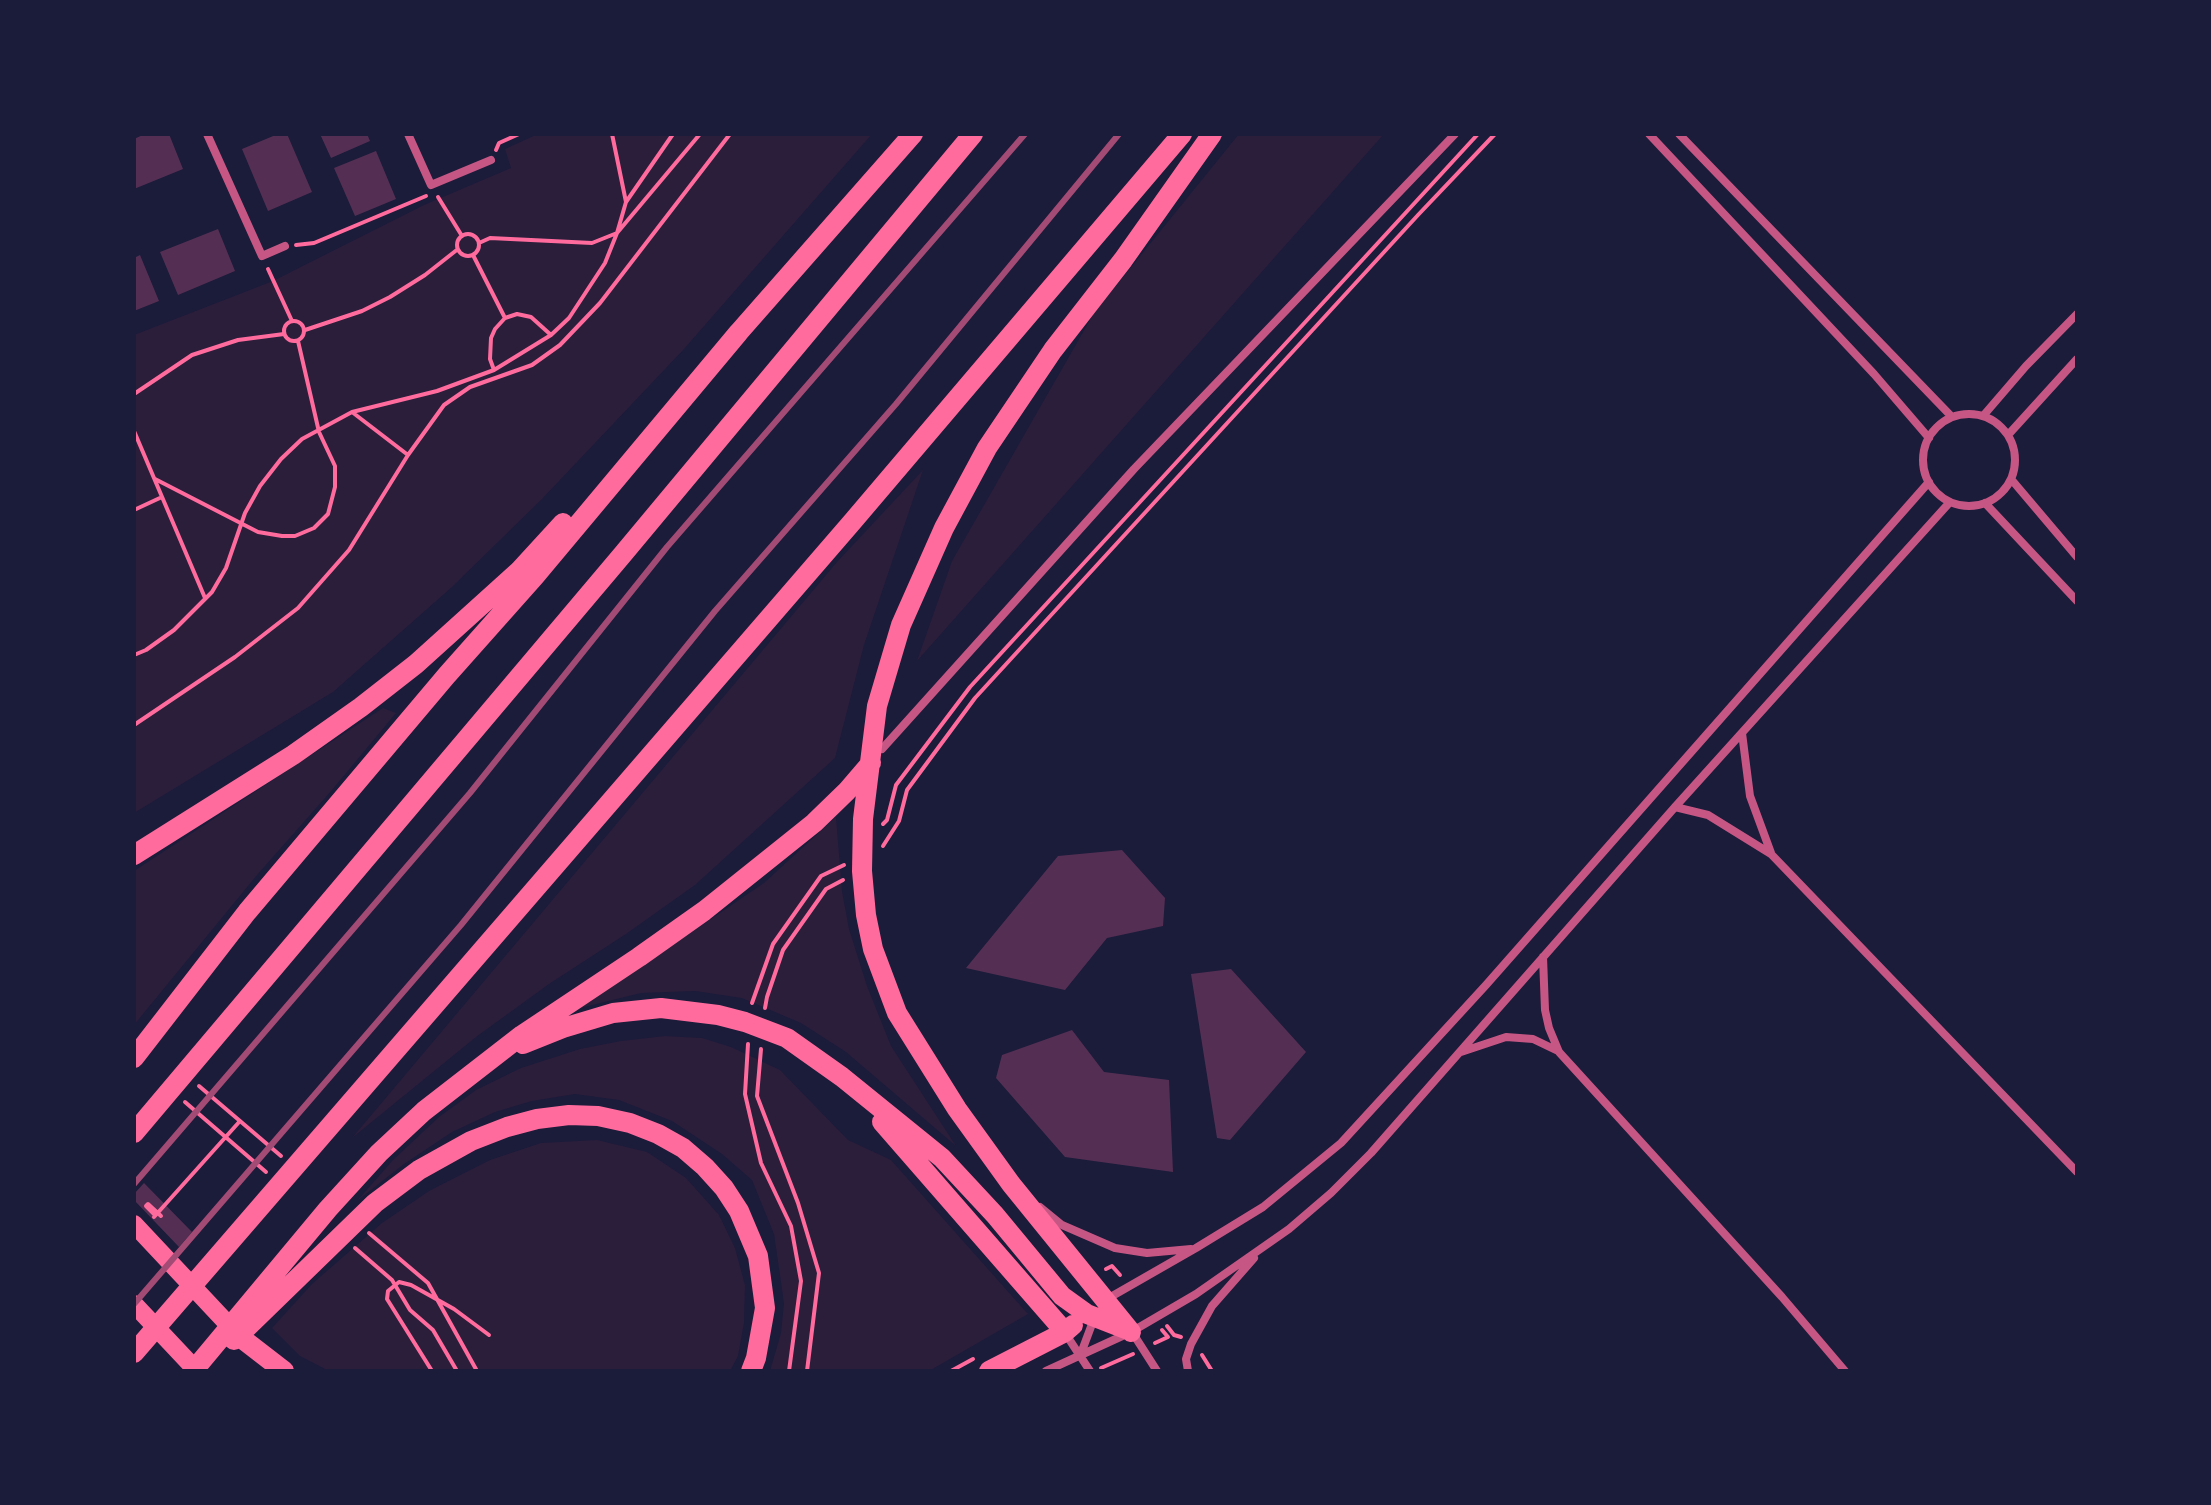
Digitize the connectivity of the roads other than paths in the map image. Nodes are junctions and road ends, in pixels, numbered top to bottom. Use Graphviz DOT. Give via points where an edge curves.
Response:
graph roads {
  1 [pos="207,134"];
  2 [pos="408,134"];
  3 [pos="913,134"];
  4 [pos="973,134"];
  5 [pos="1182,134"];
  6 [pos="1212,134"];
  7 [pos="1455,134"];
  8 [pos="1649,134"];
  9 [pos="1679,134"];
  10 [pos="491,160"];
  11 [pos="285,246"];
  12 [pos="2077,314"];
  13 [pos="739,332"];
  14 [pos="2077,359"];
  15 [pos="1983,416"];
  16 [pos="1952,417"];
  17 [pos="2008,435"];
  18 [pos="1929,438"];
  19 [pos="2011,479"];
  20 [pos="1929,482"];
  21 [pos="1950,502"];
  22 [pos="1985,503"];
  23 [pos="2077,557"];
  24 [pos="2077,601"];
  25 [pos="1742,733"];
  26 [pos="882,749"];
  27 [pos="1675,807"];
  28 [pos="1771,854"];
  29 [pos="134,855"];
  30 [pos="1543,957"];
  31 [pos="1461,1052"];
  32 [pos="1559,1052"];
  33 [pos="492,1057"];
  34 [pos="134,1058"];
  35 [pos="842,1077"];
  36 [pos="134,1133"];
  37 [pos="2077,1172"];
  38 [pos="1011,1184"];
  39 [pos="134,1224"];
  40 [pos="1196,1248"];
  41 [pos="1262,1249"];
  42 [pos="134,1304"];
  43 [pos="1095,1305"];
  44 [pos="1065,1332"];
  45 [pos="1131,1332"];
  46 [pos="240,1337"];
  47 [pos="256,1352"];
  48 [pos="134,1353"];
  49 [pos="1080,1356"];
  50 [pos="197,1371"];
  51 [pos="272,1371"];
  52 [pos="284,1371"];
  53 [pos="751,1371"];
  54 [pos="989,1371"];
  55 [pos="1046,1371"];
  56 [pos="1090,1371"];
  57 [pos="1157,1371"];
  58 [pos="1188,1371"];
  59 [pos="1845,1371"];
  1 -- 11 [label="street" via="262,256"];
  2 -- 10 [label="street" via="431,185"];
  3 -- 13 [label="highway"];
  4 -- 36 [label="highway"];
  5 -- 48 [label="highway"];
  6 -- 38 [label="highway" via="987,448 901,625 877,706 862,871 873,949 897,1013"];
  7 -- 26 [label="street" via="1134,469"];
  8 -- 18 [label="street"];
  9 -- 16 [label="street"];
  12 -- 15 [label="street"];
  13 -- 29 [label="highway" via="519,571 416,664 293,755"];
  13 -- 34 [label="highway" via="247,912"];
  14 -- 17 [label="street"];
  15 -- 16 [label="street"];
  15 -- 17 [label="street"];
  16 -- 18 [label="street"];
  17 -- 19 [label="street" via="2015,456"];
  18 -- 20 [label="street" via="1923,460"];
  19 -- 22 [label="street"];
  19 -- 23 [label="street"];
  20 -- 21 [label="street"];
  20 -- 40 [label="street" via="1341,1143 1263,1207"];
  21 -- 22 [label="street"];
  21 -- 25 [label="street"];
  22 -- 24 [label="street"];
  25 -- 27 [label="street"];
  25 -- 28 [label="street" via="1750,796"];
  26 -- 33 [label="highway" via="847,791 781,851 704,911"];
  27 -- 28 [label="street" via="1708,815"];
  27 -- 30 [label="street"];
  28 -- 37 [label="street"];
  30 -- 31 [label="street"];
  30 -- 32 [label="street" via="1545,1010"];
  31 -- 32 [label="street" via="1506,1037 1533,1039"];
  31 -- 41 [label="street" via="1331,1193"];
  32 -- 59 [label="street"];
  33 -- 35 [label="highway" via="613,1013 661,1008 745,1022 787,1038"];
  33 -- 50 [label="highway" via="379,1153"];
  35 -- 43 [label="highway" via="942,1158 1062,1296"];
  35 -- 44 [label="highway"];
  38 -- 40 [label="street" via="1062,1225 1115,1248 1147,1253"];
  38 -- 43 [label="highway"];
  39 -- 46 [label="main road"];
  40 -- 43 [label="street"];
  41 -- 45 [label="street"];
  41 -- 58 [label="street" via="1212,1306 1191,1344"];
  42 -- 50 [label="main road"];
  43 -- 44 [label="highway"];
  43 -- 45 [label="highway"];
  43 -- 49 [label="street"];
  44 -- 49 [label="street"];
  44 -- 54 [label="highway"];
  45 -- 49 [label="street"];
  45 -- 57 [label="street"];
  46 -- 47 [label="highway"];
  47 -- 51 [label="main road"];
  47 -- 52 [label="highway"];
  49 -- 55 [label="street"];
  49 -- 56 [label="street"];
  50 -- 53 [label="highway" via="375,1203 419,1170 507,1127 569,1115 619,1120 658,1134 694,1157 724,1188 749,1232 762,1282 765,1308"];
}
